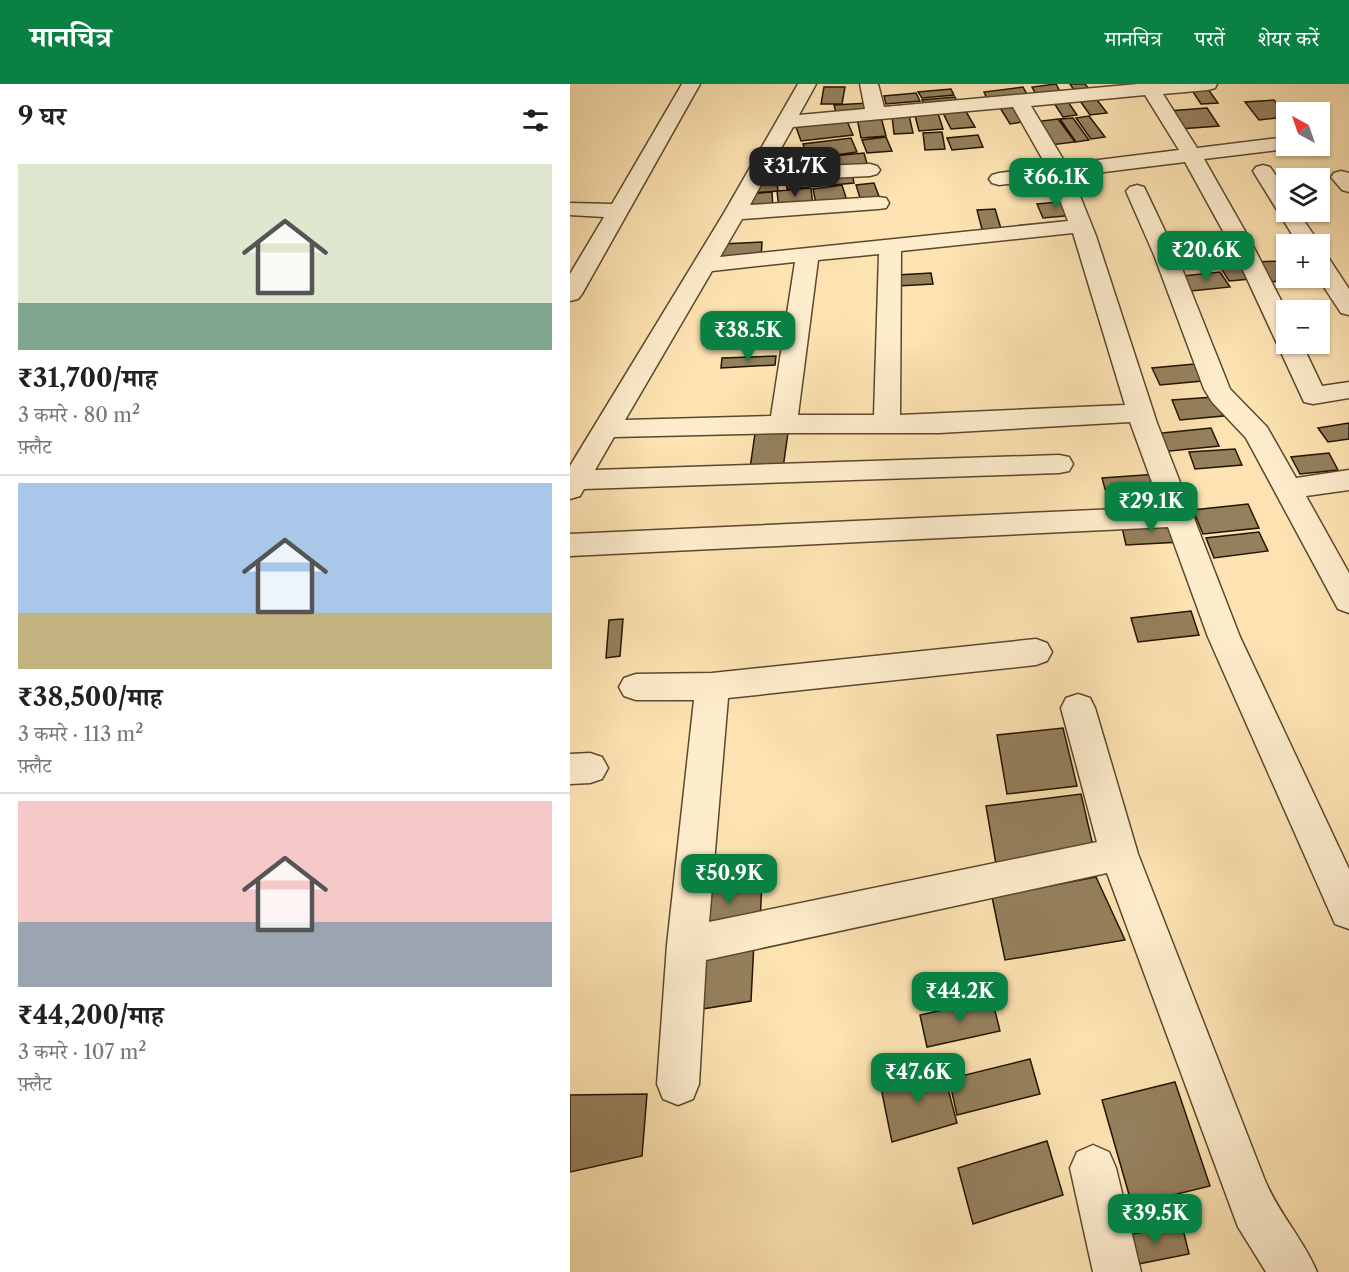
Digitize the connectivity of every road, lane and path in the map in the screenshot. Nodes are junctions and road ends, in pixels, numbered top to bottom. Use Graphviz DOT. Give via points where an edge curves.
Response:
graph roads {
  1 [pos="692,84"];
  2 [pos="807,84"];
  3 [pos="869,84"];
  4 [pos="1208,84"];
  5 [pos="1149,87"];
  6 [pos="1102,89"];
  7 [pos="1027,96"];
  8 [pos="876,114"];
  9 [pos="786,122"];
  10 [pos="1276,144"];
  11 [pos="1192,154"];
  12 [pos="870,170"];
  13 [pos="1059,170"];
  14 [pos="1263,171"];
  15 [pos="755,175"];
  16 [pos="999,179"];
  17 [pos="1137,191"];
  18 [pos="1276,191"];
  19 [pos="878,203"];
  20 [pos="570,209"];
  21 [pos="617,211"];
  22 [pos="735,213"];
  23 [pos="1080,226"];
  24 [pos="890,245"];
  25 [pos="1243,248"];
  26 [pos="807,255"];
  27 [pos="1166,255"];
  28 [pos="705,265"];
  29 [pos="1330,278"];
  30 [pos="570,294"];
  31 [pos="1349,308"];
  32 [pos="1276,316"];
  33 [pos="1294,354"];
  34 [pos="1349,390"];
  35 [pos="1141,413"];
  36 [pos="783,424"];
  37 [pos="887,424"];
  38 [pos="605,429"];
  39 [pos="1059,464"];
  40 [pos="1349,480"];
  41 [pos="573,484"];
  42 [pos="1288,489"];
  43 [pos="1179,516"];
  44 [pos="570,545"];
  45 [pos="1349,601"];
  46 [pos="1036,652"];
  47 [pos="712,686"];
  48 [pos="636,687"];
  49 [pos="1078,708"];
  50 [pos="1119,854"];
  51 [pos="1349,911"];
  52 [pos="687,945"];
  53 [pos="678,1084"];
  54 [pos="1094,1168"];
  55 [pos="1117,1272"];
  56 [pos="1293,1272"];
  1 -- 21 [label="street"];
  2 -- 9 [label="street"];
  3 -- 8 [label="street"];
  4 -- 5 [label="street"];
  5 -- 6 [label="street"];
  5 -- 11 [label="street"];
  6 -- 7 [label="street"];
  7 -- 8 [label="street" via="959,99"];
  7 -- 13 [label="street"];
  8 -- 9 [label="street"];
  9 -- 15 [label="street"];
  10 -- 11 [label="street"];
  11 -- 13 [label="street"];
  11 -- 25 [label="street"];
  12 -- 15 [label="street"];
  13 -- 16 [label="street"];
  13 -- 23 [label="street"];
  14 -- 18 [label="street"];
  15 -- 22 [label="street"];
  17 -- 27 [label="street"];
  19 -- 22 [label="street"];
  20 -- 21 [label="street"];
  21 -- 30 [label="street"];
  22 -- 28 [label="street"];
  23 -- 24 [label="street"];
  23 -- 35 [label="street"];
  24 -- 26 [label="street"];
  24 -- 37 [label="street"];
  25 -- 27 [label="street"];
  25 -- 32 [label="street"];
  26 -- 28 [label="street"];
  26 -- 36 [label="street"];
  27 -- 42 [label="street" via="1221,396 1257,433"];
  28 -- 38 [label="street"];
  29 -- 31 [label="street"];
  33 -- 34 [label="street" via="1313,396"];
  35 -- 37 [label="street"];
  35 -- 43 [label="street"];
  36 -- 37 [label="street"];
  36 -- 38 [label="street"];
  38 -- 41 [label="street"];
  39 -- 41 [label="street"];
  40 -- 42 [label="street"];
  42 -- 45 [label="street"];
  43 -- 44 [label="street"];
  43 -- 51 [label="street" via="1224,638"];
  46 -- 47 [label="street"];
  47 -- 48 [label="street"];
  47 -- 52 [label="street"];
  49 -- 50 [label="street"];
  50 -- 52 [label="street"];
  50 -- 56 [label="street" via="1254,1211"];
  52 -- 53 [label="street"];
  54 -- 55 [label="street"];
}
